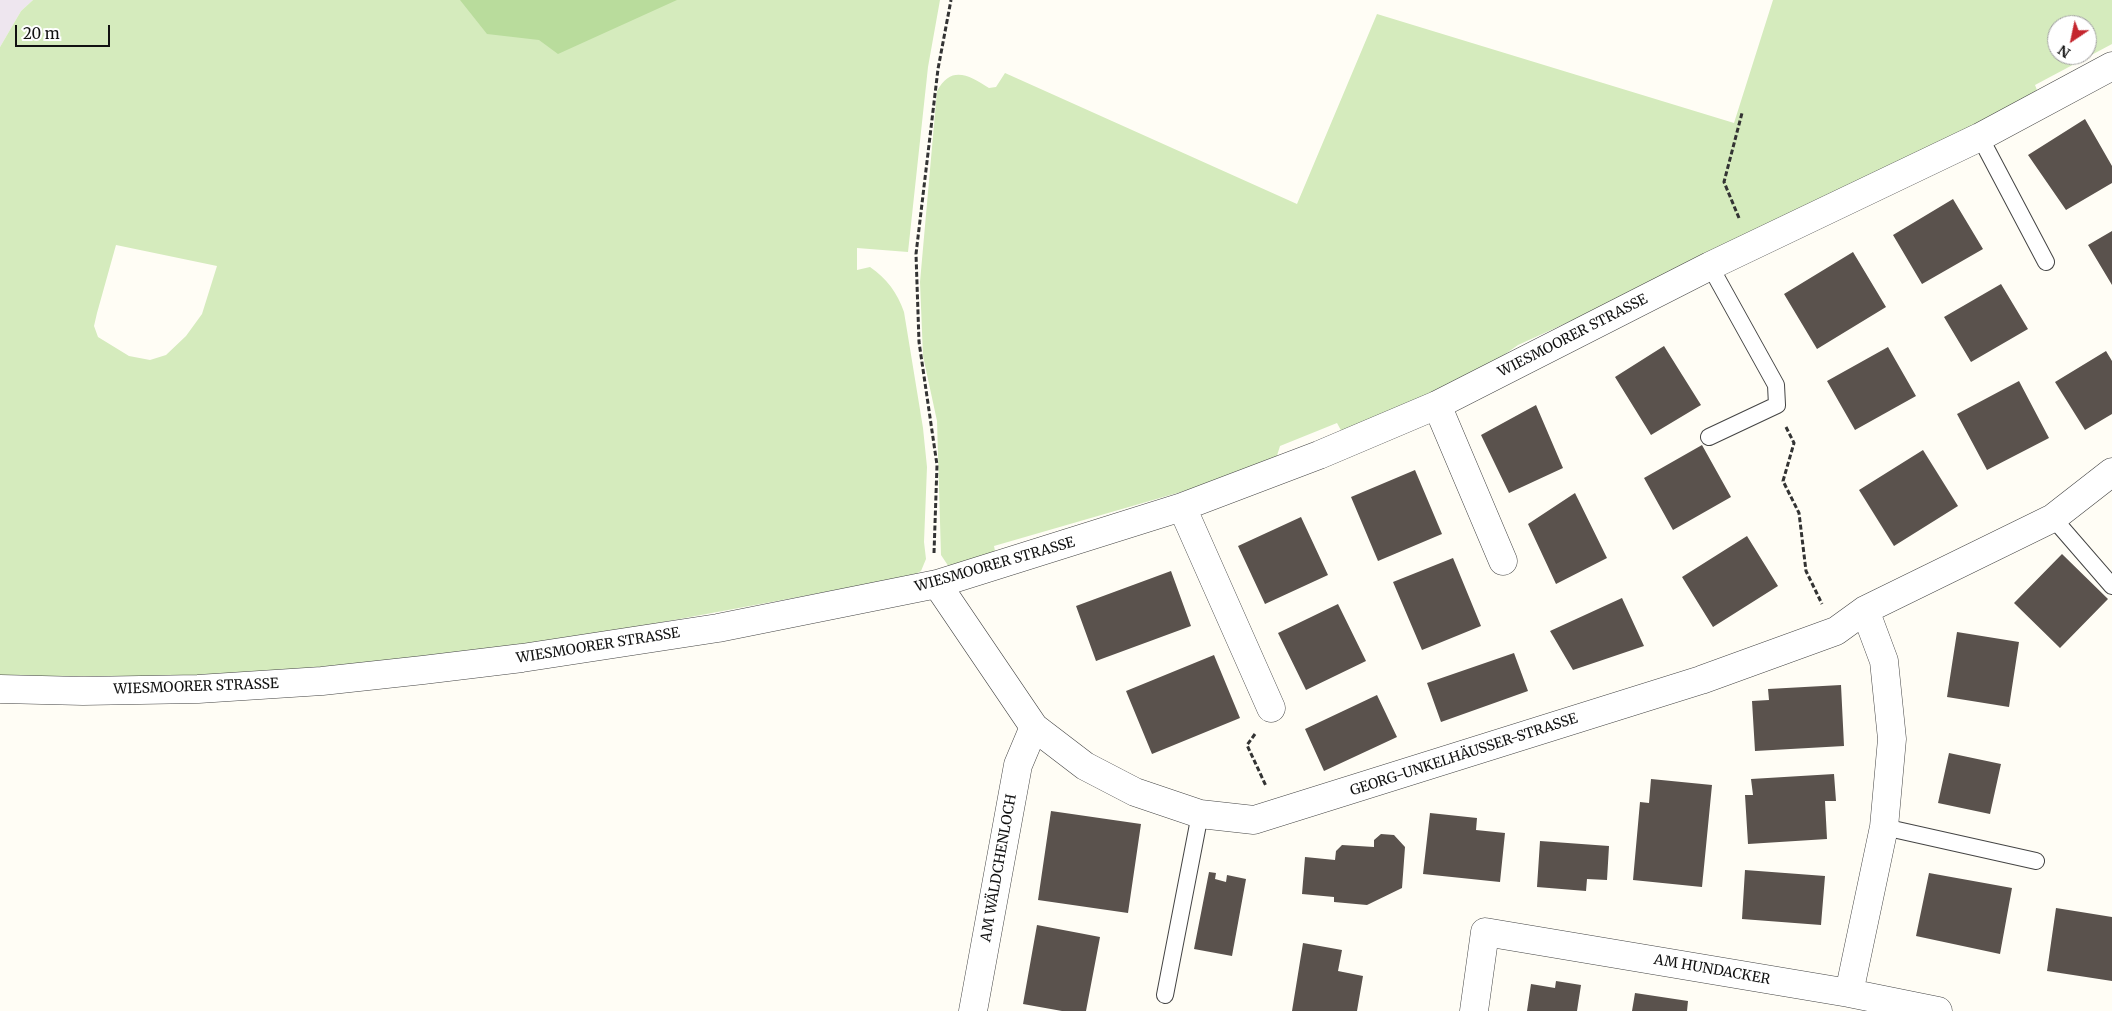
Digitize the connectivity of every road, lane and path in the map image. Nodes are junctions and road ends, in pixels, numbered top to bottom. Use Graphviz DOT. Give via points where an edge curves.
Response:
graph roads {
  1 [pos="951,0"];
  2 [pos="2112,66"];
  3 [pos="1742,113"];
  4 [pos="1980,137"];
  5 [pos="1751,246"];
  6 [pos="2046,262"];
  7 [pos="1710,266"];
  8 [pos="1436,405"];
  9 [pos="1709,437"];
  10 [pos="1794,443"];
  11 [pos="2112,472"];
  12 [pos="1182,507"];
  13 [pos="2053,518"];
  14 [pos="1503,561"];
  15 [pos="937,584"];
  16 [pos="2112,586"];
  17 [pos="1865,610"];
  18 [pos="1836,631"];
  19 [pos="0,689"];
  20 [pos="1271,708"];
  21 [pos="1034,727"];
  22 [pos="1200,814"];
  23 [pos="1279,814"];
  24 [pos="1884,827"];
  25 [pos="2036,861"];
  26 [pos="1849,994"];
  27 [pos="1165,995"];
  28 [pos="973,1011"];
  29 [pos="1474,1011"];
  30 [pos="1938,1011"];
  1 -- 15 [label="path" via="938,69 916,254 919,342 937,465 933,544"];
  2 -- 4 [label="street, WIESMOORER STRASSE"];
  3 -- 5 [label="path" via="1724,182"];
  4 -- 5 [label="street, WIESMOORER STRASSE"];
  4 -- 6 [label="lane"];
  5 -- 7 [label="street, WIESMOORER STRASSE"];
  7 -- 8 [label="street, WIESMOORER STRASSE"];
  7 -- 9 [label="lane" via="1776,385 1777,405"];
  8 -- 12 [label="street, WIESMOORER STRASSE" via="1319,455"];
  8 -- 14 [label="street"];
  10 -- 18 [label="path" via="1783,480 1799,513 1806,571"];
  11 -- 13 [label="street, GEORG-UNKELHÄUSSER-STRASSE"];
  12 -- 15 [label="street, WIESMOORER STRASSE"];
  12 -- 20 [label="street"];
  13 -- 16 [label="lane"];
  13 -- 17 [label="street, GEORG-UNKELHÄUSSER-STRASSE"];
  15 -- 19 [label="street, WIESMOORER STRASSE" via="718,628 423,670 198,690"];
  15 -- 21 [label="street, GEORG-UNKELHÄUSSER-STRASSE"];
  17 -- 18 [label="street, GEORG-UNKELHÄUSSER-STRASSE"];
  17 -- 24 [label="street" via="1884,661 1892,739"];
  18 -- 23 [label="street, GEORG-UNKELHÄUSSER-STRASSE" via="1701,680"];
  20 -- 23 [label="path" via="1247,745"];
  21 -- 22 [label="street, GEORG-UNKELHÄUSSER-STRASSE" via="1084,766 1135,792"];
  21 -- 28 [label="street, AM WÄLDCHENLOCH" via="1018,766"];
  22 -- 23 [label="street, GEORG-UNKELHÄUSSER-STRASSE" via="1254,820"];
  22 -- 27 [label="lane"];
  24 -- 25 [label="lane"];
  24 -- 26 [label="street"];
  26 -- 29 [label="street, AM HUNDACKER" via="1485,932"];
  26 -- 30 [label="street, AM HUNDACKER"];
}
